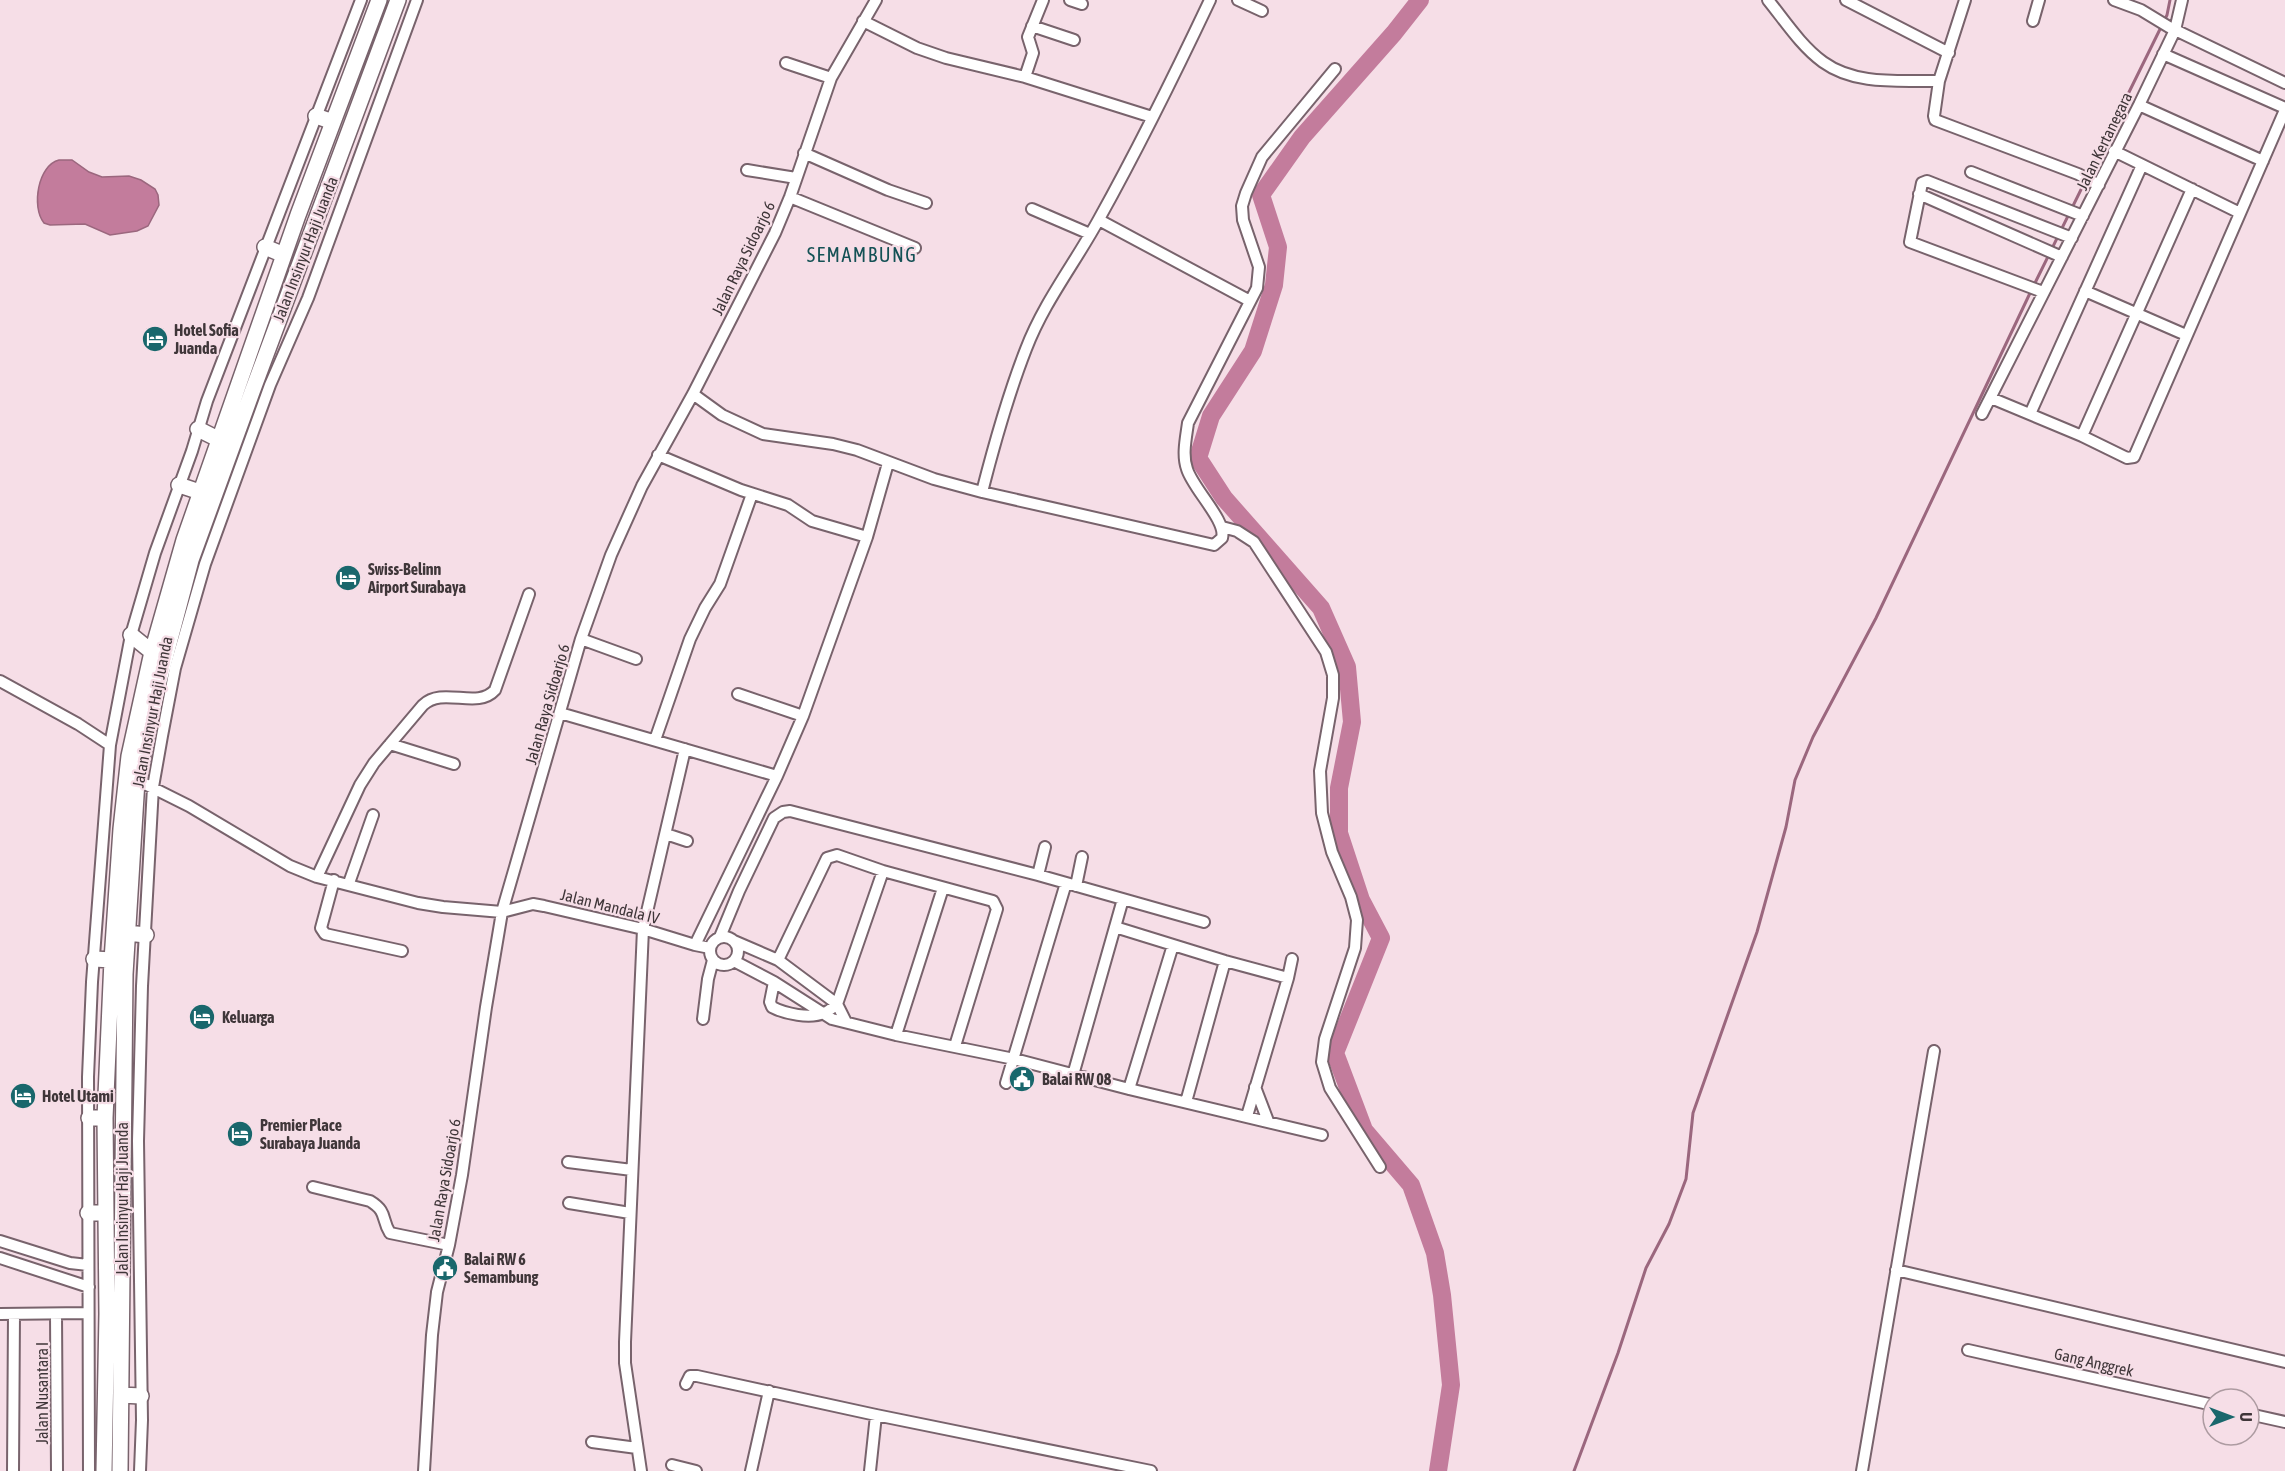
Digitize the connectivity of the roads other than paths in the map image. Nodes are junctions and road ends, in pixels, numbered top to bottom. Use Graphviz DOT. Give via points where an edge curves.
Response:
graph roads {
  1 [pos="361,0"];
  2 [pos="379,0"];
  3 [pos="398,0"];
  4 [pos="417,0"];
  5 [pos="876,0"];
  6 [pos="1043,0"];
  7 [pos="1070,0"];
  8 [pos="1210,0"];
  9 [pos="1238,0"];
  10 [pos="1768,0"];
  11 [pos="1846,0"];
  12 [pos="1965,0"];
  13 [pos="2038,0"];
  14 [pos="2114,0"];
  15 [pos="2182,0"];
  16 [pos="1082,4"];
  17 [pos="1262,11"];
  18 [pos="862,21"];
  19 [pos="2033,21"];
  20 [pos="1032,26"];
  21 [pos="2172,28"];
  22 [pos="1074,40"];
  23 [pos="1949,54"];
  24 [pos="2163,54"];
  25 [pos="786,63"];
  26 [pos="1335,69"];
  27 [pos="1025,77"];
  28 [pos="831,78"];
  29 [pos="1940,81"];
  30 [pos="2285,83"];
  31 [pos="2139,105"];
  32 [pos="2285,109"];
  33 [pos="316,116"];
  34 [pos="1152,117"];
  35 [pos="333,122"];
  36 [pos="2114,151"];
  37 [pos="804,153"];
  38 [pos="2263,161"];
  39 [pos="2142,165"];
  40 [pos="747,170"];
  41 [pos="1971,172"];
  42 [pos="796,178"];
  43 [pos="2098,184"];
  44 [pos="2192,189"];
  45 [pos="1919,194"];
  46 [pos="790,197"];
  47 [pos="926,203"];
  48 [pos="1032,209"];
  49 [pos="2076,213"];
  50 [pos="2240,213"];
  51 [pos="1099,220"];
  52 [pos="1090,234"];
  53 [pos="2068,236"];
  54 [pos="265,247"];
  55 [pos="915,248"];
  56 [pos="284,255"];
  57 [pos="2059,256"];
  58 [pos="2041,291"];
  59 [pos="2085,291"];
  60 [pos="1250,302"];
  61 [pos="2135,313"];
  62 [pos="2186,335"];
  63 [pos="693,394"];
  64 [pos="1991,398"];
  65 [pos="1982,414"];
  66 [pos="2030,414"];
  67 [pos="198,429"];
  68 [pos="2082,436"];
  69 [pos="218,439"];
  70 [pos="658,455"];
  71 [pos="888,463"];
  72 [pos="178,486"];
  73 [pos="984,486"];
  74 [pos="200,492"];
  75 [pos="752,494"];
  76 [pos="1221,536"];
  77 [pos="867,537"];
  78 [pos="198,562"];
  79 [pos="529,594"];
  80 [pos="131,635"];
  81 [pos="582,639"];
  82 [pos="152,652"];
  83 [pos="636,659"];
  84 [pos="0,681"];
  85 [pos="738,694"];
  86 [pos="560,713"];
  87 [pos="803,716"];
  88 [pos="655,740"];
  89 [pos="390,744"];
  90 [pos="111,746"];
  91 [pos="685,749"];
  92 [pos="454,764"];
  93 [pos="777,776"];
  94 [pos="137,780"];
  95 [pos="153,787"];
  96 [pos="373,814"];
  97 [pos="127,829"];
  98 [pos="666,834"];
  99 [pos="687,841"];
  100 [pos="1045,847"];
  101 [pos="1082,857"];
  102 [pos="883,871"];
  103 [pos="1038,875"];
  104 [pos="317,877"];
  105 [pos="334,880"];
  106 [pos="348,883"];
  107 [pos="1071,884"];
  108 [pos="943,888"];
  109 [pos="1123,899"];
  110 [pos="502,912"];
  111 [pos="1204,922"];
  112 [pos="1115,927"];
  113 [pos="643,929"];
  114 [pos="127,933"];
  115 [pos="146,934"];
  116 [pos="720,937"];
  117 [pos="734,941"];
  118 [pos="695,945"];
  119 [pos="1173,945"];
  120 [pos="710,948"];
  121 [pos="402,951"];
  122 [pos="94,959"];
  123 [pos="1292,959"];
  124 [pos="112,960"];
  125 [pos="712,960"];
  126 [pos="778,960"];
  127 [pos="734,961"];
  128 [pos="1225,961"];
  129 [pos="1288,978"];
  130 [pos="774,982"];
  131 [pos="837,1004"];
  132 [pos="824,1013"];
  133 [pos="703,1019"];
  134 [pos="846,1022"];
  135 [pos="896,1035"];
  136 [pos="955,1046"];
  137 [pos="1934,1050"];
  138 [pos="1014,1059"];
  139 [pos="1073,1075"];
  140 [pos="1006,1083"];
  141 [pos="1255,1087"];
  142 [pos="1129,1089"];
  143 [pos="1186,1102"];
  144 [pos="1246,1116"];
  145 [pos="89,1118"];
  146 [pos="105,1118"];
  147 [pos="1268,1121"];
  148 [pos="1322,1135"];
  149 [pos="568,1162"];
  150 [pos="1380,1167"];
  151 [pos="632,1170"];
  152 [pos="313,1187"];
  153 [pos="569,1203"];
  154 [pos="106,1213"];
  155 [pos="630,1213"];
  156 [pos="88,1214"];
  157 [pos="0,1241"];
  158 [pos="449,1245"];
  159 [pos="0,1258"];
  160 [pos="88,1265"];
  161 [pos="1896,1270"];
  162 [pos="89,1287"];
  163 [pos="88,1313"];
  164 [pos="0,1314"];
  165 [pos="14,1314"];
  166 [pos="56,1314"];
  167 [pos="114,1314"];
  168 [pos="1968,1350"];
  169 [pos="2285,1362"];
  170 [pos="686,1384"];
  171 [pos="769,1391"];
  172 [pos="121,1395"];
  173 [pos="141,1396"];
  174 [pos="2201,1402"];
  175 [pos="876,1415"];
  176 [pos="2261,1417"];
  177 [pos="2285,1422"];
  178 [pos="592,1442"];
  179 [pos="637,1448"];
  180 [pos="672,1465"];
  181 [pos="97,1470"];
  182 [pos="13,1471"];
  183 [pos="57,1471"];
  184 [pos="120,1471"];
  185 [pos="140,1471"];
  186 [pos="424,1471"];
  187 [pos="641,1471"];
  188 [pos="696,1471"];
  189 [pos="751,1471"];
  190 [pos="870,1471"];
  191 [pos="1151,1471"];
  192 [pos="1862,1471"];
  1 -- 33 [label="street, Jalan Insinyur Haji Juanda"];
  2 -- 35 [label="highway, Jalan Insinyur Haji Juanda"];
  3 -- 78 [label="highway, Jalan Insinyur Haji Juanda" via="252,392"];
  4 -- 78 [label="street, Jalan Insinyur Haji Juanda" via="308,298"];
  5 -- 18 [label="street, Jalan Raya Sidoarjo 6"];
  6 -- 20 [label="street"];
  7 -- 16 [label="street"];
  8 -- 34 [label="street"];
  9 -- 17 [label="street"];
  10 -- 29 [label="street" via="1807,47 1836,70 1869,79"];
  11 -- 23 [label="street"];
  12 -- 23 [label="street"];
  13 -- 19 [label="street"];
  14 -- 21 [label="street"];
  15 -- 21 [label="street, Jalan Kertanegara"];
  18 -- 27 [label="street" via="946,58"];
  18 -- 28 [label="street, Jalan Raya Sidoarjo 6"];
  20 -- 22 [label="street"];
  20 -- 27 [label="street" via="1028,38 1033,53"];
  21 -- 24 [label="street, Jalan Kertanegara"];
  21 -- 30 [label="street"];
  23 -- 29 [label="street"];
  24 -- 31 [label="street, Jalan Kertanegara"];
  24 -- 32 [label="street"];
  25 -- 28 [label="street"];
  26 -- 60 [label="street" via="1262,157 1246,193 1243,220 1259,267 1257,288"];
  27 -- 34 [label="street"];
  28 -- 37 [label="street, Jalan Raya Sidoarjo 6"];
  29 -- 43 [label="street" via="1934,116 1938,123"];
  31 -- 36 [label="street, Jalan Kertanegara"];
  31 -- 38 [label="street"];
  32 -- 38 [label="street"];
  33 -- 35 [label="highway"];
  33 -- 54 [label="street, Jalan Insinyur Haji Juanda"];
  34 -- 51 [label="street"];
  35 -- 56 [label="highway, Jalan Insinyur Haji Juanda"];
  36 -- 39 [label="street"];
  36 -- 43 [label="street, Jalan Kertanegara"];
  37 -- 42 [label="street, Jalan Raya Sidoarjo 6"];
  37 -- 47 [label="street"];
  38 -- 50 [label="street"];
  39 -- 44 [label="street"];
  39 -- 59 [label="street"];
  40 -- 42 [label="street"];
  41 -- 49 [label="street"];
  42 -- 46 [label="street, Jalan Raya Sidoarjo 6"];
  43 -- 49 [label="street, Jalan Kertanegara"];
  44 -- 50 [label="street"];
  44 -- 61 [label="street"];
  45 -- 53 [label="street" via="1922,183 1927,181"];
  45 -- 57 [label="street"];
  45 -- 58 [label="street" via="1909,238 1913,244"];
  46 -- 55 [label="street"];
  46 -- 63 [label="street, Jalan Raya Sidoarjo 6"];
  48 -- 52 [label="street"];
  49 -- 53 [label="street, Jalan Kertanegara"];
  50 -- 62 [label="street"];
  51 -- 52 [label="street"];
  51 -- 60 [label="street"];
  52 -- 73 [label="street" via="1046,306 1026,348"];
  53 -- 57 [label="street, Jalan Kertanegara"];
  54 -- 56 [label="highway"];
  54 -- 67 [label="street, Jalan Insinyur Haji Juanda"];
  56 -- 69 [label="highway, Jalan Insinyur Haji Juanda"];
  57 -- 58 [label="street, Jalan Kertanegara"];
  58 -- 64 [label="street, Jalan Kertanegara"];
  59 -- 61 [label="street"];
  59 -- 66 [label="street"];
  60 -- 76 [label="street" via="1188,423 1185,446 1191,482"];
  61 -- 62 [label="street"];
  61 -- 68 [label="street"];
  62 -- 68 [label="street" via="2133,457 2127,458"];
  63 -- 70 [label="street, Jalan Raya Sidoarjo 6"];
  63 -- 71 [label="street" via="722,415 764,434 833,444"];
  64 -- 65 [label="street, Jalan Kertanegara"];
  64 -- 66 [label="street"];
  66 -- 68 [label="street"];
  67 -- 69 [label="highway"];
  67 -- 72 [label="street, Jalan Insinyur Haji Juanda"];
  69 -- 74 [label="highway, Jalan Insinyur Haji Juanda"];
  70 -- 75 [label="street"];
  70 -- 81 [label="street, Jalan Raya Sidoarjo 6" via="611,555"];
  71 -- 73 [label="street"];
  71 -- 77 [label="street"];
  72 -- 74 [label="highway"];
  72 -- 80 [label="street, Jalan Insinyur Haji Juanda"];
  73 -- 76 [label="street" via="1210,545"];
  74 -- 82 [label="highway, Jalan Insinyur Haji Juanda"];
  75 -- 77 [label="street" via="788,505 812,522"];
  75 -- 88 [label="street" via="720,584 690,639"];
  76 -- 150 [label="street" via="1237,531 1254,542 1326,652 1333,675 1333,698 1320,771 1322,813 1357,920 1355,948 1325,1039 1322,1062 1330,1088"];
  77 -- 87 [label="street"];
  78 -- 94 [label="highway, Jalan Insinyur Haji Juanda" via="159,681"];
  78 -- 95 [label="street, Jalan Insinyur Haji Juanda"];
  79 -- 89 [label="street" via="492,693 479,698 429,699"];
  80 -- 82 [label="highway"];
  80 -- 90 [label="street, Jalan Insinyur Haji Juanda"];
  81 -- 83 [label="street"];
  81 -- 86 [label="street, Jalan Raya Sidoarjo 6"];
  82 -- 97 [label="highway, Jalan Insinyur Haji Juanda" via="129,756"];
  84 -- 90 [label="street"];
  85 -- 87 [label="street"];
  86 -- 88 [label="street"];
  86 -- 110 [label="street, Jalan Raya Sidoarjo 6"];
  87 -- 93 [label="street"];
  88 -- 91 [label="street"];
  89 -- 92 [label="street"];
  89 -- 104 [label="street" via="360,785"];
  90 -- 122 [label="street, Jalan Insinyur Haji Juanda"];
  91 -- 93 [label="street"];
  91 -- 98 [label="street"];
  93 -- 118 [label="street"];
  94 -- 95 [label="street, Jalan Mandala IV"];
  94 -- 97 [label="highway, Jalan Insinyur Haji Juanda"];
  95 -- 104 [label="street, Jalan Mandala IV"];
  95 -- 115 [label="street, Jalan Insinyur Haji Juanda"];
  96 -- 106 [label="street"];
  97 -- 114 [label="highway, Jalan Insinyur Haji Juanda"];
  97 -- 124 [label="highway, Jalan Insinyur Haji Juanda"];
  98 -- 99 [label="street"];
  98 -- 113 [label="street"];
  100 -- 103 [label="street"];
  101 -- 107 [label="street"];
  102 -- 108 [label="street"];
  102 -- 126 [label="street" via="837,855 827,858"];
  102 -- 131 [label="street"];
  103 -- 107 [label="street"];
  103 -- 116 [label="street" via="783,812 774,818"];
  104 -- 105 [label="street, Jalan Mandala IV"];
  105 -- 106 [label="street, Jalan Mandala IV"];
  105 -- 121 [label="street" via="322,932"];
  106 -- 110 [label="street, Jalan Mandala IV" via="418,903"];
  107 -- 109 [label="street"];
  107 -- 138 [label="street"];
  108 -- 135 [label="street"];
  108 -- 136 [label="street" via="993,901 997,906"];
  109 -- 111 [label="street"];
  109 -- 112 [label="street"];
  110 -- 113 [label="street, Jalan Mandala IV" via="532,904"];
  110 -- 158 [label="street, Jalan Raya Sidoarjo 6"];
  112 -- 119 [label="street"];
  112 -- 139 [label="street"];
  113 -- 118 [label="street, Jalan Mandala IV"];
  113 -- 151 [label="street"];
  114 -- 115 [label="highway"];
  114 -- 167 [label="highway, Jalan Insinyur Haji Juanda"];
  115 -- 173 [label="street, Jalan Insinyur Haji Juanda" via="138,1141"];
  116 -- 117 [label="street"];
  116 -- 120 [label="street"];
  117 -- 126 [label="street"];
  117 -- 127 [label="street" via="738,951"];
  118 -- 120 [label="street, Jalan Mandala IV"];
  119 -- 128 [label="street"];
  119 -- 142 [label="street"];
  120 -- 125 [label="street"];
  122 -- 124 [label="highway"];
  122 -- 145 [label="street, Jalan Insinyur Haji Juanda"];
  123 -- 129 [label="street"];
  124 -- 146 [label="highway, Jalan Insinyur Haji Juanda"];
  125 -- 127 [label="street" via="723,965"];
  125 -- 133 [label="street"];
  126 -- 131 [label="street"];
  127 -- 130 [label="street"];
  128 -- 129 [label="street"];
  128 -- 143 [label="street"];
  129 -- 141 [label="street"];
  130 -- 132 [label="street"];
  130 -- 132 [label="street" via="772,1007 804,1015"];
  131 -- 132 [label="street"];
  131 -- 134 [label="street"];
  132 -- 134 [label="street"];
  134 -- 135 [label="street"];
  135 -- 136 [label="street"];
  136 -- 138 [label="street"];
  137 -- 161 [label="street"];
  138 -- 139 [label="street"];
  138 -- 140 [label="street"];
  139 -- 142 [label="street"];
  141 -- 144 [label="street"];
  141 -- 147 [label="street"];
  142 -- 143 [label="street"];
  143 -- 144 [label="street"];
  144 -- 147 [label="street"];
  145 -- 146 [label="highway"];
  145 -- 156 [label="street, Jalan Insinyur Haji Juanda"];
  146 -- 154 [label="highway, Jalan Insinyur Haji Juanda"];
  147 -- 148 [label="street"];
  149 -- 151 [label="street"];
  151 -- 155 [label="street"];
  152 -- 158 [label="street" via="370,1201 384,1213 390,1233"];
  153 -- 155 [label="street"];
  154 -- 156 [label="highway"];
  154 -- 167 [label="highway, Jalan Insinyur Haji Juanda"];
  155 -- 179 [label="street" via="625,1363"];
  156 -- 160 [label="street, Jalan Insinyur Haji Juanda"];
  157 -- 160 [label="street"];
  158 -- 186 [label="street, Jalan Raya Sidoarjo 6" via="437,1292 432,1335"];
  159 -- 162 [label="street"];
  160 -- 162 [label="street, Jalan Insinyur Haji Juanda"];
  161 -- 169 [label="street"];
  161 -- 192 [label="street"];
  162 -- 163 [label="street, Jalan Insinyur Haji Juanda"];
  163 -- 166 [label="street"];
  163 -- 181 [label="street, Jalan Insinyur Haji Juanda"];
  164 -- 165 [label="street"];
  165 -- 166 [label="street"];
  165 -- 182 [label="street"];
  166 -- 183 [label="street, Jalan Nusantara I"];
  167 -- 172 [label="highway, Jalan Insinyur Haji Juanda"];
  167 -- 181 [label="highway, Jalan Insinyur Haji Juanda"];
  168 -- 174 [label="street, Gang Anggrek"];
  170 -- 171 [label="street" via="690,1376 697,1376"];
  171 -- 175 [label="street"];
  171 -- 189 [label="street"];
  172 -- 173 [label="highway"];
  172 -- 184 [label="highway, Jalan Insinyur Haji Juanda"];
  173 -- 185 [label="street, Jalan Insinyur Haji Juanda"];
  175 -- 190 [label="street"];
  175 -- 191 [label="street"];
  176 -- 177 [label="street"];
  178 -- 179 [label="street"];
  179 -- 187 [label="street"];
  180 -- 188 [label="street"];
}
